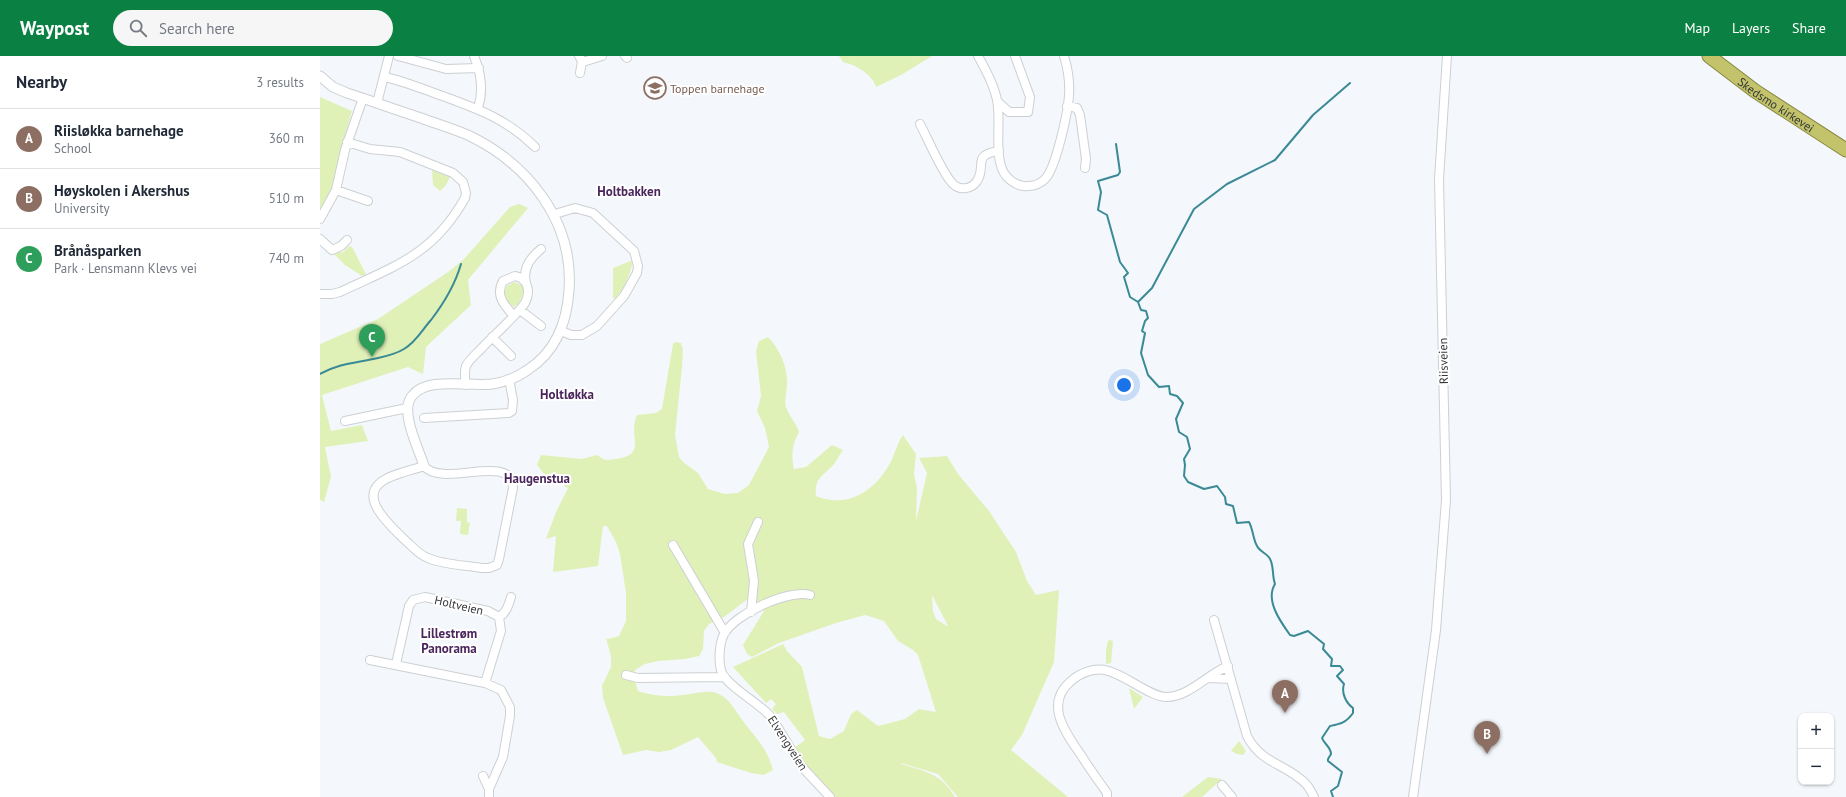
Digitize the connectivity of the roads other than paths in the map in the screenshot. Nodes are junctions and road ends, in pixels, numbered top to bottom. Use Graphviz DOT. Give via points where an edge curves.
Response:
graph roads {
  1 [pos="389,56"];
  2 [pos="398,56"];
  3 [pos="474,56"];
  4 [pos="602,56"];
  5 [pos="978,56"];
  6 [pos="1015,56"];
  7 [pos="1064,56"];
  8 [pos="1447,56"];
  9 [pos="1709,56"];
  10 [pos="581,58"];
  11 [pos="479,68"];
  12 [pos="580,73"];
  13 [pos="320,76"];
  14 [pos="385,77"];
  15 [pos="362,98"];
  16 [pos="998,102"];
  17 [pos="377,103"];
  18 [pos="1067,106"];
  19 [pos="478,108"];
  20 [pos="920,124"];
  21 [pos="347,142"];
  22 [pos="535,147"];
  23 [pos="1846,150"];
  24 [pos="999,151"];
  25 [pos="1085,168"];
  26 [pos="336,190"];
  27 [pos="368,201"];
  28 [pos="554,214"];
  29 [pos="320,219"];
  30 [pos="320,240"];
  31 [pos="347,240"];
  32 [pos="541,249"];
  33 [pos="526,282"];
  34 [pos="320,294"];
  35 [pos="520,310"];
  36 [pos="513,315"];
  37 [pos="541,326"];
  38 [pos="561,330"];
  39 [pos="492,337"];
  40 [pos="511,356"];
  41 [pos="509,380"];
  42 [pos="466,385"];
  43 [pos="407,408"];
  44 [pos="424,418"];
  45 [pos="346,421"];
  46 [pos="424,466"];
  47 [pos="758,522"];
  48 [pos="673,545"];
  49 [pos="810,595"];
  50 [pos="511,597"];
  51 [pos="751,612"];
  52 [pos="499,617"];
  53 [pos="1214,620"];
  54 [pos="725,633"];
  55 [pos="370,660"];
  56 [pos="396,664"];
  57 [pos="1228,666"];
  58 [pos="626,675"];
  59 [pos="724,677"];
  60 [pos="1208,678"];
  61 [pos="1231,678"];
  62 [pos="485,683"];
  63 [pos="483,776"];
  64 [pos="1222,785"];
  65 [pos="489,793"];
  66 [pos="830,797"];
  67 [pos="1107,797"];
  68 [pos="1232,797"];
  69 [pos="1314,797"];
  70 [pos="1414,797"];
  1 -- 14 [label="street"];
  2 -- 11 [label="street" via="446,69"];
  3 -- 11 [label="street"];
  4 -- 10 [label="street" via="586,62"];
  5 -- 16 [label="street" via="989,76"];
  6 -- 16 [label="street" via="1030,97 1028,112 1009,112"];
  7 -- 18 [label="street" via="1069,73"];
  8 -- 70 [label="street, Riisveien" via="1439,173 1446,500 1432,665"];
  9 -- 23 [label="highway, Skedsmo kirkevei" via="1755,91"];
  10 -- 12 [label="street"];
  11 -- 19 [label="street" via="481,86"];
  13 -- 15 [label="street" via="333,87"];
  14 -- 17 [label="street"];
  14 -- 19 [label="street"];
  15 -- 17 [label="street"];
  15 -- 21 [label="street"];
  16 -- 24 [label="street"];
  17 -- 28 [label="street" via="449,128 483,143 528,178"];
  18 -- 24 [label="street" via="1053,164 1046,179 1023,187 1014,184 1001,170"];
  18 -- 25 [label="street" via="1077,108 1080,115"];
  19 -- 22 [label="street" via="501,120"];
  20 -- 24 [label="street" via="948,176 954,185 963,189 970,188 977,182 981,159 986,154"];
  21 -- 26 [label="street"];
  21 -- 34 [label="street" via="370,149 400,152 453,173 463,182 466,193 437,237 418,253 340,292"];
  26 -- 27 [label="street"];
  26 -- 29 [label="street"];
  28 -- 38 [label="street" via="564,238 570,268 569,302"];
  28 -- 38 [label="street" via="575,208 593,213 634,251 638,266 637,274 624,296 597,326 582,335 571,335"];
  30 -- 31 [label="street" via="332,250"];
  32 -- 33 [label="street" via="529,261 525,274"];
  33 -- 35 [label="street" via="528,293"];
  33 -- 36 [label="street" via="515,276 507,278 501,285 499,295"];
  35 -- 36 [label="street"];
  35 -- 37 [label="street"];
  36 -- 39 [label="street"];
  38 -- 41 [label="street" via="548,353"];
  39 -- 40 [label="street"];
  39 -- 42 [label="street" via="466,366"];
  41 -- 42 [label="street" via="492,384"];
  41 -- 44 [label="street" via="513,404 509,413"];
  42 -- 43 [label="street" via="424,386 412,395"];
  43 -- 45 [label="street"];
  43 -- 46 [label="street"];
  46 -- 46 [label="street" via="378,484 375,489 378,512 419,553 429,559 482,568 496,564 513,488 511,477 497,471 439,474 427,470"];
  47 -- 51 [label="street" via="748,544 754,581"];
  48 -- 54 [label="street"];
  49 -- 51 [label="street" via="804,593 778,599"];
  50 -- 52 [label="street, Holtveien" via="505,614"];
  51 -- 54 [label="street"];
  52 -- 56 [label="street, Holtveien" via="488,611 425,597 413,600 409,606"];
  52 -- 62 [label="street, Holtveien" via="501,631"];
  53 -- 57 [label="street"];
  54 -- 59 [label="street" via="720,652"];
  55 -- 56 [label="street"];
  56 -- 62 [label="street"];
  57 -- 60 [label="street"];
  57 -- 61 [label="street"];
  58 -- 59 [label="street" via="638,678"];
  59 -- 66 [label="street, Elvengveien" via="766,710 802,767"];
  60 -- 61 [label="street"];
  60 -- 67 [label="street" via="1168,697 1160,696 1116,673 1101,670 1077,676 1067,684 1059,696 1058,715 1063,730 1107,793"];
  61 -- 69 [label="street" via="1247,736 1253,748 1263,757 1295,774 1307,784"];
  62 -- 65 [label="street" via="501,690 510,707 503,757"];
  63 -- 65 [label="street"];
  64 -- 68 [label="street"];
}
